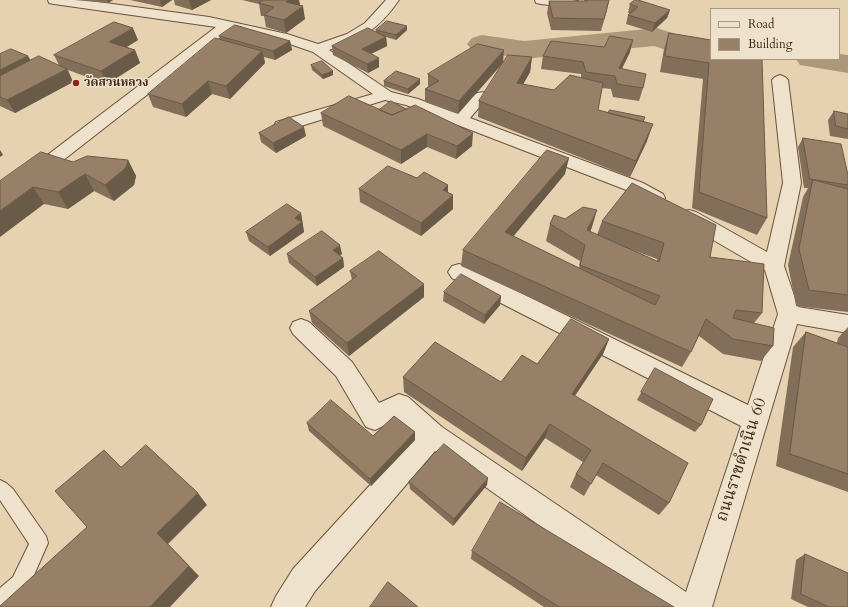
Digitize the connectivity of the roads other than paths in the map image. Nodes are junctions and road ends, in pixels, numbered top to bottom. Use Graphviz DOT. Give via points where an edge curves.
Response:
graph roads {
  1 [pos="54,0"];
  2 [pos="394,0"];
  3 [pos="541,0"];
  4 [pos="573,4"];
  5 [pos="227,25"];
  6 [pos="318,49"];
  7 [pos="780,80"];
  8 [pos="385,95"];
  9 [pos="481,96"];
  10 [pos="459,120"];
  11 [pos="282,126"];
  12 [pos="0,200"];
  13 [pos="774,266"];
  14 [pos="459,272"];
  15 [pos="789,314"];
  16 [pos="848,324"];
  17 [pos="301,328"];
  18 [pos="755,421"];
  19 [pos="434,435"];
  20 [pos="0,489"];
  21 [pos="0,602"];
  22 [pos="287,607"];
  23 [pos="681,607"];
  24 [pos="696,607"];
  1 -- 5 [label="street"];
  2 -- 6 [label="street" via="370,26 352,37"];
  3 -- 4 [label="street"];
  5 -- 6 [label="street" via="282,37"];
  5 -- 12 [label="street"];
  6 -- 8 [label="street"];
  7 -- 13 [label="street" via="792,183"];
  8 -- 10 [label="street" via="412,102"];
  8 -- 11 [label="street"];
  9 -- 10 [label="street"];
  10 -- 13 [label="street" via="636,187"];
  13 -- 15 [label="street"];
  14 -- 18 [label="street"];
  15 -- 16 [label="street"];
  15 -- 18 [label="street, ถนนราขดำเนิน 60"];
  17 -- 19 [label="street" via="344,369 375,419 399,405"];
  18 -- 24 [label="street, ถนนราขดำเนิน 60"];
  19 -- 22 [label="street" via="304,580"];
  19 -- 23 [label="street"];
  20 -- 21 [label="lane" via="7,495 39,543 20,584"];
}
